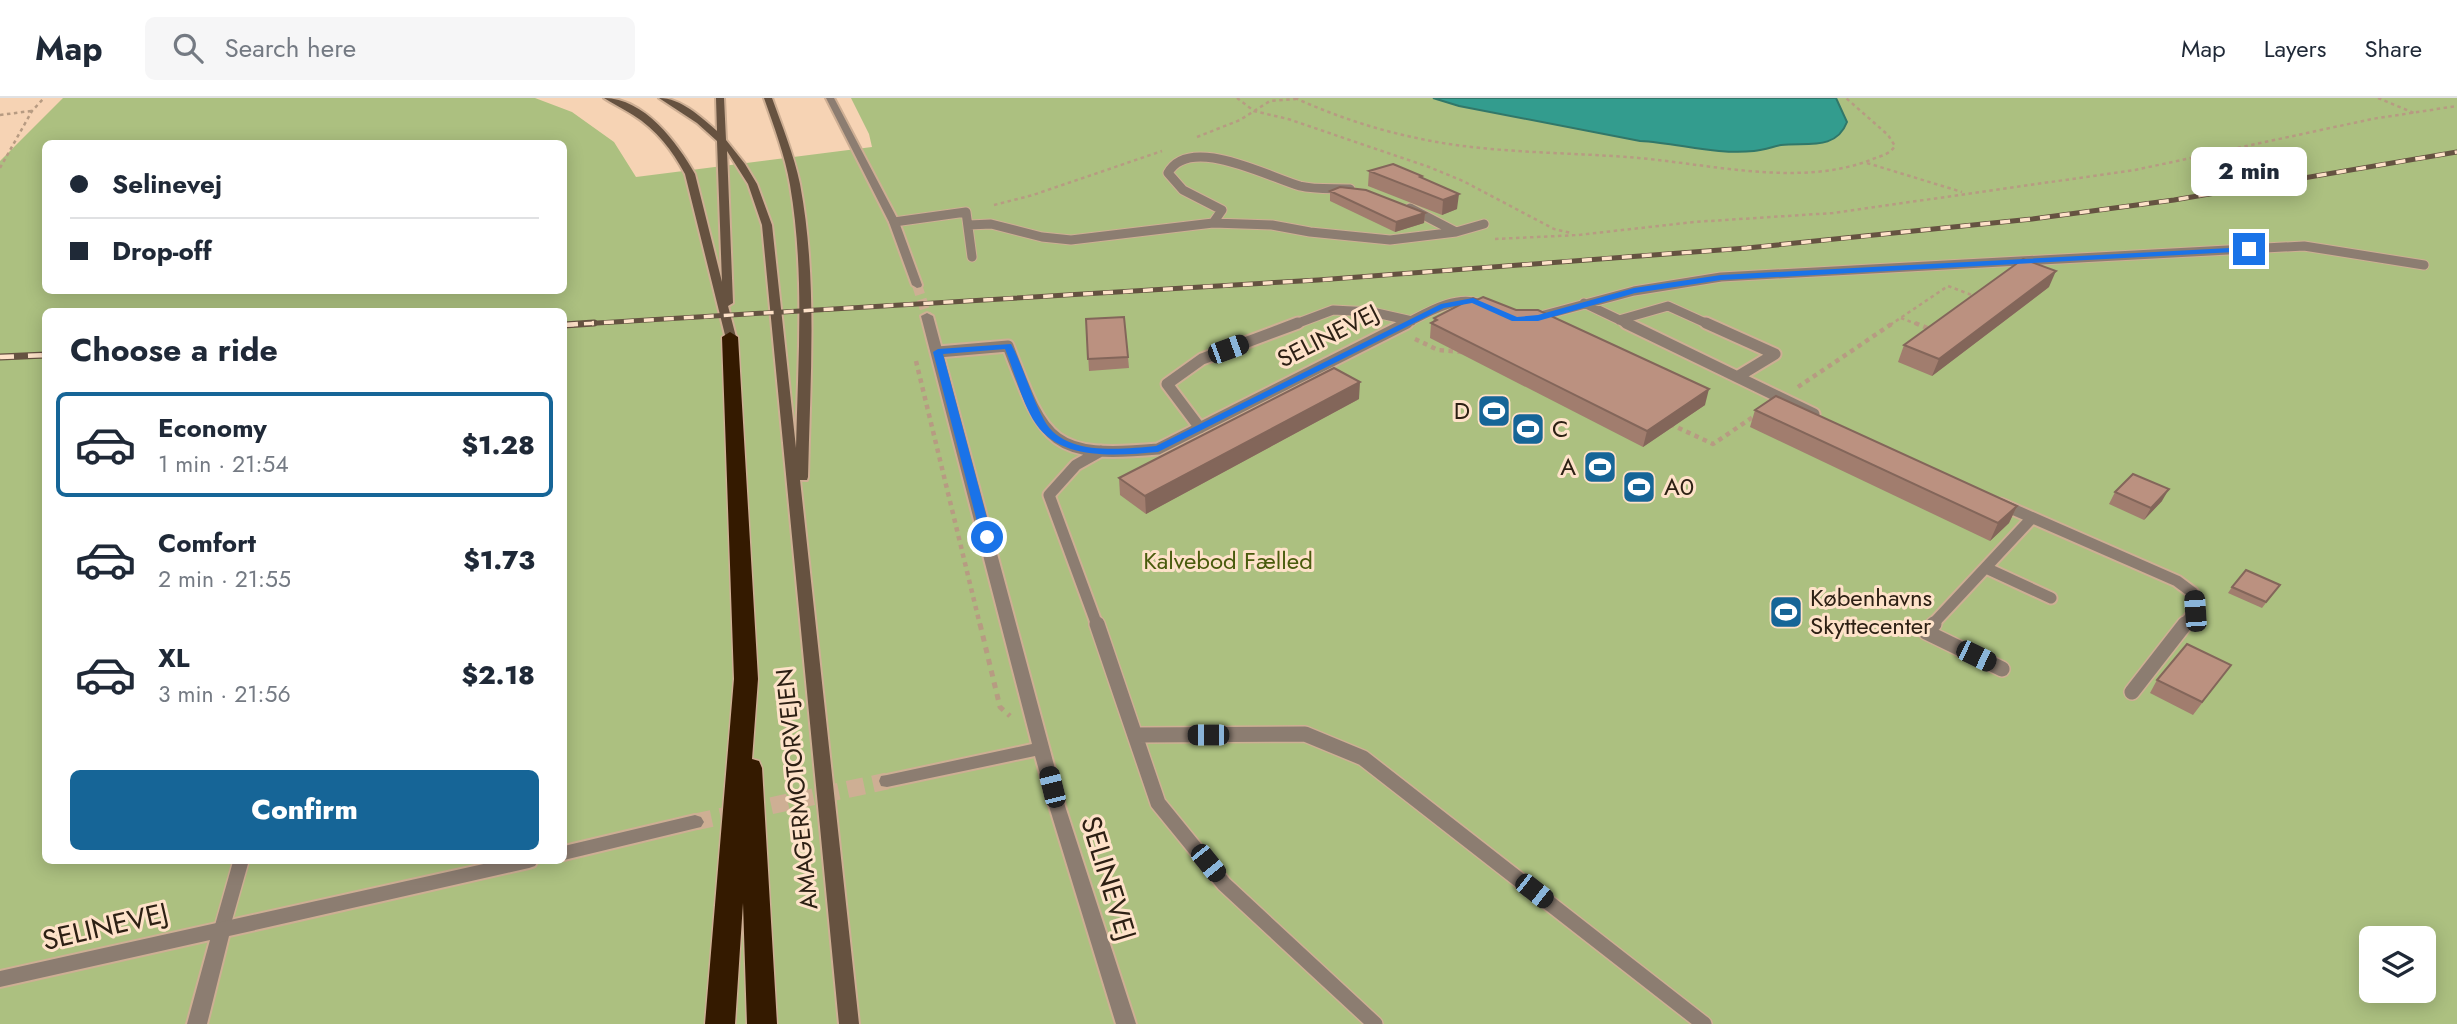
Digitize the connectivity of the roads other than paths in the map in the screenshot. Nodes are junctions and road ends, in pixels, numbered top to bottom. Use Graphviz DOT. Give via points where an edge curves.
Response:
graph roads {
  1 [pos="608,98"];
  2 [pos="663,98"];
  3 [pos="720,98"];
  4 [pos="768,98"];
  5 [pos="830,98"];
  6 [pos="721,137"];
  7 [pos="1357,190"];
  8 [pos="1404,205"];
  9 [pos="966,212"];
  10 [pos="894,222"];
  11 [pos="1213,223"];
  12 [pos="1484,224"];
  13 [pos="969,225"];
  14 [pos="1456,232"];
  15 [pos="972,257"];
  16 [pos="2424,265"];
  17 [pos="917,285"];
  18 [pos="1584,303"];
  19 [pos="1494,310"];
  20 [pos="927,316"];
  21 [pos="1527,319"];
  22 [pos="1619,320"];
  23 [pos="1412,321"];
  24 [pos="730,337"];
  25 [pos="938,352"];
  26 [pos="1737,377"];
  27 [pos="1831,422"];
  28 [pos="1199,428"];
  29 [pos="1101,451"];
  30 [pos="1994,501"];
  31 [pos="2031,519"];
  32 [pos="801,548"];
  33 [pos="1986,568"];
  34 [pos="2051,598"];
  35 [pos="2002,668"];
  36 [pos="746,679"];
  37 [pos="2132,692"];
  38 [pos="1135,735"];
  39 [pos="1043,748"];
  40 [pos="887,781"];
  41 [pos="695,822"];
  42 [pos="567,852"];
  43 [pos="240,864"];
  44 [pos="515,864"];
  45 [pos="222,928"];
  46 [pos="0,979"];
  47 [pos="197,1024"];
  48 [pos="720,1024"];
  49 [pos="762,1024"];
  50 [pos="849,1024"];
  51 [pos="1126,1024"];
  52 [pos="1375,1024"];
  53 [pos="1704,1024"];
  1 -- 24 [label="street" via="655,125 678,150 690,174"];
  2 -- 6 [label="street"];
  3 -- 6 [label="street"];
  4 -- 32 [label="street" via="788,152 801,231"];
  5 -- 10 [label="street"];
  6 -- 24 [label="street"];
  6 -- 32 [label="street" via="750,175 767,225"];
  7 -- 11 [label="lane" via="1304,187 1212,157 1179,159 1168,173 1183,190 1222,210"];
  8 -- 14 [label="lane"];
  9 -- 10 [label="lane"];
  9 -- 13 [label="lane"];
  10 -- 17 [label="street"];
  11 -- 13 [label="lane" via="1071,240 992,224"];
  11 -- 14 [label="lane" via="1272,225 1381,240"];
  12 -- 14 [label="lane"];
  13 -- 15 [label="lane"];
  16 -- 18 [label="lane" via="2304,246 1721,277"];
  18 -- 21 [label="lane"];
  18 -- 22 [label="lane"];
  19 -- 23 [label="lane, SELINEVEJ" via="1473,301 1441,306"];
  20 -- 25 [label="street, SELINEVEJ"];
  22 -- 26 [label="lane"];
  22 -- 26 [label="lane" via="1668,306 1775,354"];
  23 -- 28 [label="lane, SELINEVEJ"];
  23 -- 28 [label="lane" via="1333,310 1202,359 1167,384"];
  24 -- 36 [label="highway"];
  25 -- 29 [label="lane, SELINEVEJ" via="1008,346 1041,424 1056,438"];
  25 -- 39 [label="street, SELINEVEJ"];
  26 -- 27 [label="lane"];
  28 -- 29 [label="lane, SELINEVEJ" via="1158,449"];
  29 -- 38 [label="lane" via="1076,465 1049,495"];
  30 -- 31 [label="lane"];
  31 -- 33 [label="lane"];
  31 -- 37 [label="lane" via="2193,593 2195,611"];
  32 -- 50 [label="street, AMAGERMOTORVEJEN"];
  33 -- 34 [label="lane"];
  33 -- 35 [label="lane" via="1926,632"];
  36 -- 48 [label="highway"];
  36 -- 49 [label="highway, AMAGERMOTORVEJEN"];
  38 -- 52 [label="lane" via="1158,803 1224,884"];
  38 -- 53 [label="lane" via="1305,734 1363,758"];
  39 -- 40 [label="street"];
  39 -- 51 [label="street, SELINEVEJ"];
  41 -- 42 [label="street"];
  43 -- 45 [label="lane"];
  44 -- 45 [label="street, SELINEVEJ"];
  45 -- 46 [label="street, SELINEVEJ"];
  45 -- 47 [label="street"];
}
